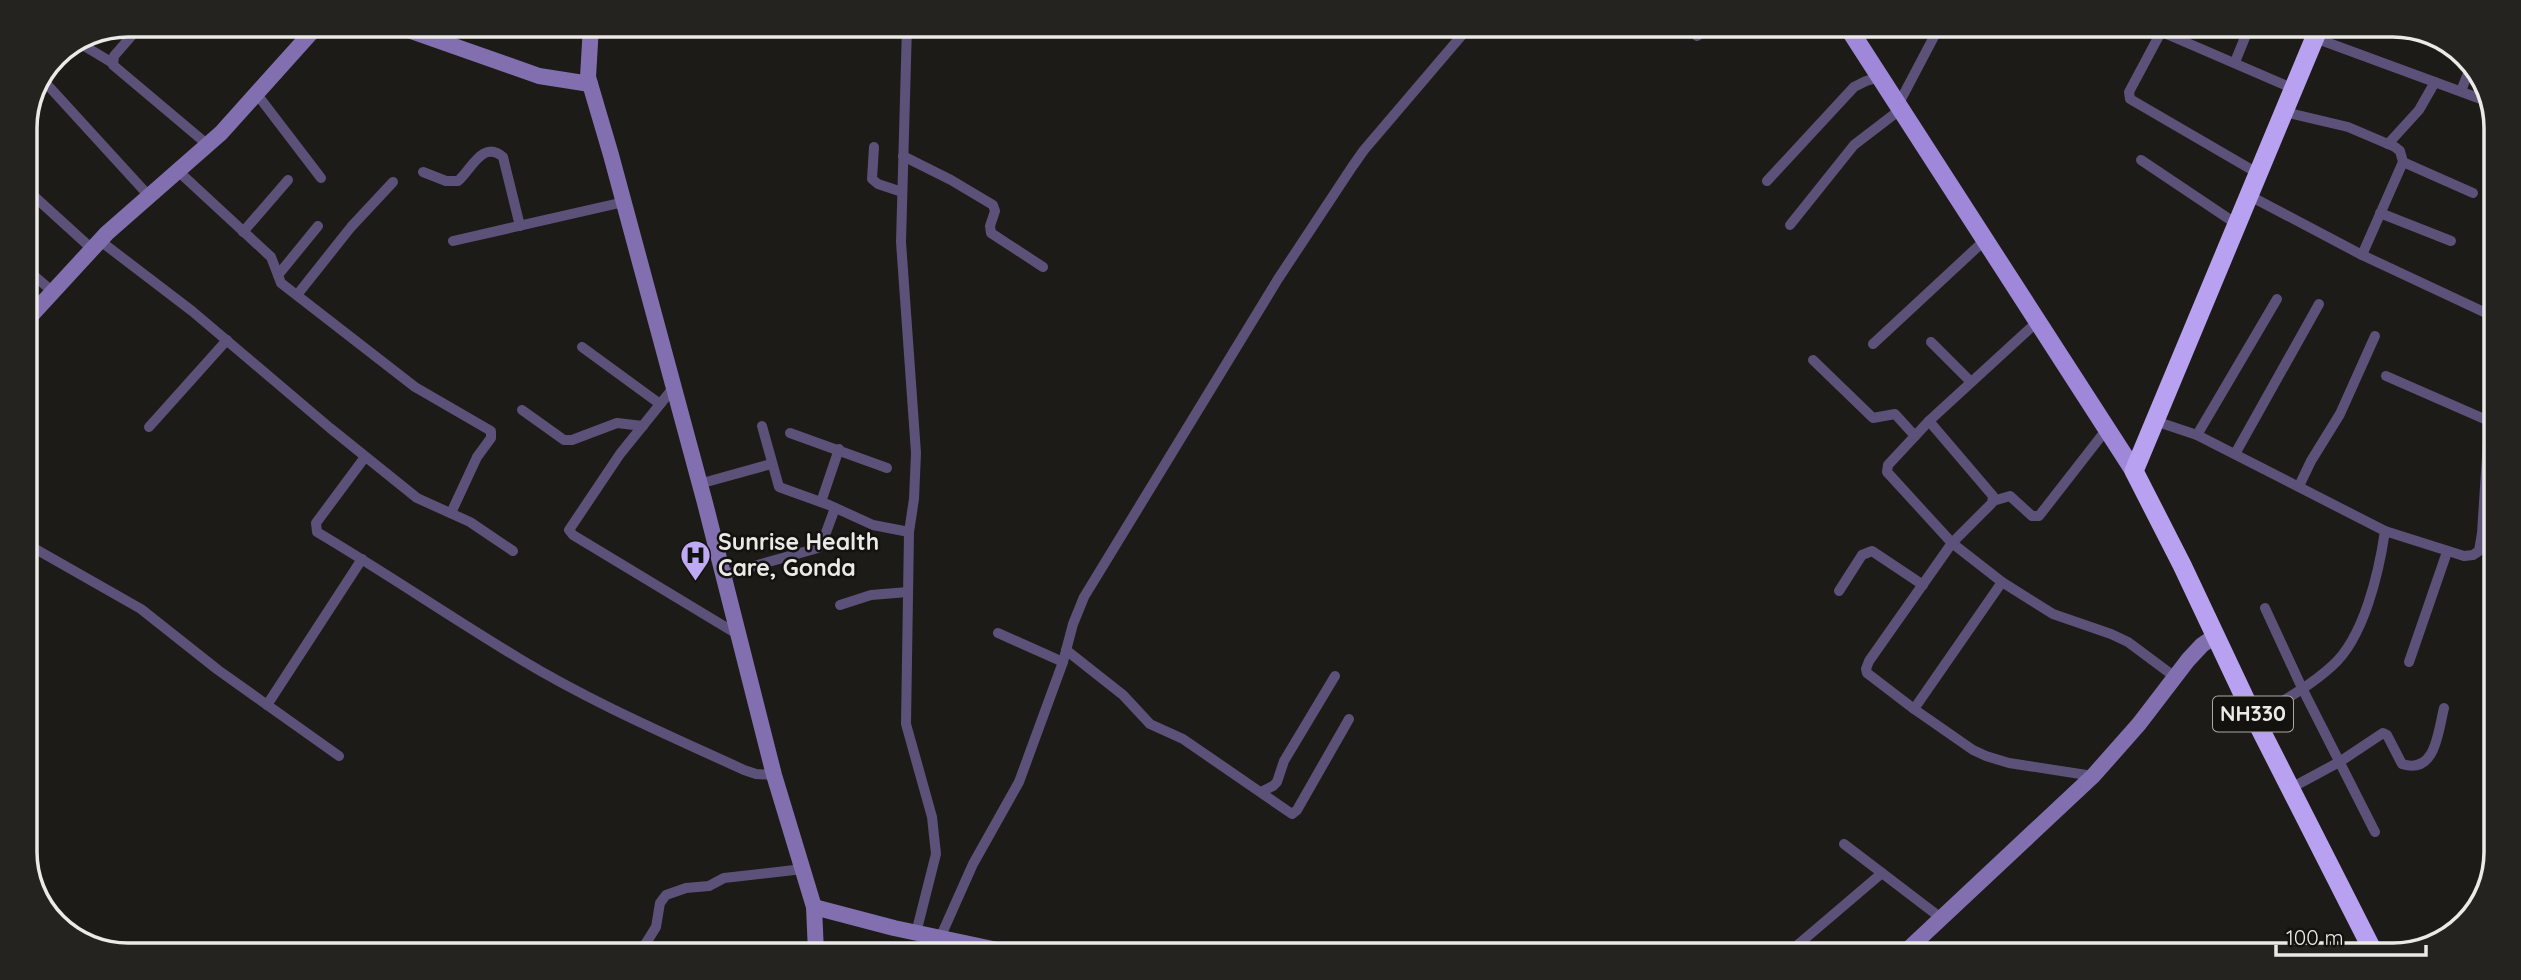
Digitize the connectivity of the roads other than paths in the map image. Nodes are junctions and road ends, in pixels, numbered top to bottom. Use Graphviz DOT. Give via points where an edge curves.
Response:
graph roads {
  1 [pos="130,37"];
  2 [pos="307,37"];
  3 [pos="428,37"];
  4 [pos="590,37"];
  5 [pos="907,37"];
  6 [pos="1460,37"];
  7 [pos="1854,37"];
  8 [pos="1934,37"];
  9 [pos="2155,37"];
  10 [pos="2173,37"];
  11 [pos="2245,37"];
  12 [pos="2315,37"];
  13 [pos="2323,37"];
  14 [pos="86,47"];
  15 [pos="111,62"];
  16 [pos="2235,62"];
  17 [pos="2467,74"];
  18 [pos="1880,77"];
  19 [pos="2435,82"];
  20 [pos="590,84"];
  21 [pos="48,85"];
  22 [pos="2294,89"];
  23 [pos="2460,91"];
  24 [pos="256,93"];
  25 [pos="2479,98"];
  26 [pos="1900,107"];
  27 [pos="2285,111"];
  28 [pos="208,145"];
  29 [pos="2388,145"];
  30 [pos="874,147"];
  31 [pos="903,156"];
  32 [pos="2141,160"];
  33 [pos="2403,162"];
  34 [pos="178,171"];
  35 [pos="423,172"];
  36 [pos="2259,174"];
  37 [pos="321,178"];
  38 [pos="288,180"];
  39 [pos="393,181"];
  40 [pos="1767,181"];
  41 [pos="902,192"];
  42 [pos="2473,193"];
  43 [pos="149,196"];
  44 [pos="2250,196"];
  45 [pos="37,198"];
  46 [pos="624,202"];
  47 [pos="2380,213"];
  48 [pos="1790,225"];
  49 [pos="2238,225"];
  50 [pos="318,226"];
  51 [pos="520,226"];
  52 [pos="243,232"];
  53 [pos="1985,240"];
  54 [pos="2451,241"];
  55 [pos="453,242"];
  56 [pos="95,244"];
  57 [pos="2361,255"];
  58 [pos="1043,267"];
  59 [pos="278,275"];
  60 [pos="37,278"];
  61 [pos="52,291"];
  62 [pos="297,295"];
  63 [pos="2277,299"];
  64 [pos="2319,304"];
  65 [pos="37,308"];
  66 [pos="2484,312"];
  67 [pos="2038,321"];
  68 [pos="2375,336"];
  69 [pos="227,340"];
  70 [pos="1931,342"];
  71 [pos="1873,345"];
  72 [pos="582,347"];
  73 [pos="1813,360"];
  74 [pos="2386,376"];
  75 [pos="1971,382"];
  76 [pos="674,387"];
  77 [pos="660,404"];
  78 [pos="522,410"];
  79 [pos="2484,419"];
  80 [pos="1929,421"];
  81 [pos="2155,421"];
  82 [pos="149,426"];
  83 [pos="643,426"];
  84 [pos="762,426"];
  85 [pos="2106,430"];
  86 [pos="790,433"];
  87 [pos="2197,435"];
  88 [pos="1915,436"];
  89 [pos="839,449"];
  90 [pos="2235,454"];
  91 [pos="365,457"];
  92 [pos="771,464"];
  93 [pos="887,468"];
  94 [pos="2134,471"];
  95 [pos="699,484"];
  96 [pos="2300,486"];
  97 [pos="1993,501"];
  98 [pos="821,502"];
  99 [pos="835,508"];
  100 [pos="451,513"];
  101 [pos="2385,531"];
  102 [pos="909,532"];
  103 [pos="2484,541"];
  104 [pos="1952,543"];
  105 [pos="37,551"];
  106 [pos="513,551"];
  107 [pos="2447,552"];
  108 [pos="362,559"];
  109 [pos="722,575"];
  110 [pos="2002,582"];
  111 [pos="1923,584"];
  112 [pos="1839,591"];
  113 [pos="908,592"];
  114 [pos="840,605"];
  115 [pos="2265,608"];
  116 [pos="998,633"];
  117 [pos="737,635"];
  118 [pos="2216,636"];
  119 [pos="1066,650"];
  120 [pos="1063,662"];
  121 [pos="2409,662"];
  122 [pos="1335,676"];
  123 [pos="2175,677"];
  124 [pos="2302,688"];
  125 [pos="267,705"];
  126 [pos="2444,708"];
  127 [pos="1914,709"];
  128 [pos="2254,718"];
  129 [pos="1349,719"];
  130 [pos="339,756"];
  131 [pos="2341,761"];
  132 [pos="774,775"];
  133 [pos="2094,776"];
  134 [pos="2291,788"];
  135 [pos="1261,792"];
  136 [pos="2375,832"];
  137 [pos="1844,844"];
  138 [pos="803,869"];
  139 [pos="1882,873"];
  140 [pos="814,907"];
  141 [pos="1941,918"];
  142 [pos="916,933"];
  143 [pos="940,938"];
  144 [pos="646,943"];
  145 [pos="816,943"];
  146 [pos="949,943"];
  147 [pos="1800,943"];
  148 [pos="1915,943"];
  149 [pos="2368,943"];
  1 -- 15 [label="street"];
  2 -- 24 [label="main road"];
  3 -- 20 [label="main road" via="538,76"];
  4 -- 20 [label="main road"];
  5 -- 31 [label="street"];
  6 -- 119 [label="street" via="1364,150 1278,279 1084,597"];
  7 -- 18 [label="main road"];
  8 -- 26 [label="street"];
  9 -- 36 [label="street" via="2129,92 2130,99"];
  10 -- 16 [label="street"];
  11 -- 16 [label="street"];
  12 -- 22 [label="highway"];
  13 -- 19 [label="street"];
  14 -- 15 [label="street"];
  15 -- 28 [label="street"];
  16 -- 22 [label="street"];
  17 -- 23 [label="street"];
  18 -- 26 [label="main road"];
  18 -- 40 [label="street" via="1854,87"];
  19 -- 23 [label="street"];
  19 -- 29 [label="street" via="2419,110"];
  20 -- 46 [label="main road"];
  21 -- 43 [label="street"];
  22 -- 27 [label="highway"];
  23 -- 25 [label="street"];
  24 -- 28 [label="main road"];
  24 -- 37 [label="street"];
  26 -- 48 [label="street" via="1854,145"];
  26 -- 53 [label="main road"];
  27 -- 29 [label="street" via="2348,127"];
  27 -- 36 [label="highway"];
  28 -- 34 [label="main road"];
  29 -- 33 [label="street" via="2400,151"];
  30 -- 41 [label="street" via="872,179"];
  31 -- 41 [label="street"];
  31 -- 58 [label="street" via="993,205 990,233"];
  32 -- 49 [label="street"];
  33 -- 42 [label="street"];
  33 -- 47 [label="street"];
  34 -- 43 [label="main road"];
  34 -- 52 [label="street"];
  35 -- 51 [label="street" via="458,181 482,154 500,153"];
  36 -- 44 [label="highway"];
  38 -- 52 [label="street"];
  39 -- 62 [label="street"];
  41 -- 102 [label="street" via="901,242 916,453"];
  43 -- 56 [label="main road"];
  44 -- 49 [label="highway"];
  44 -- 57 [label="street"];
  45 -- 56 [label="street"];
  46 -- 51 [label="street"];
  46 -- 76 [label="main road"];
  47 -- 54 [label="street"];
  47 -- 57 [label="street"];
  49 -- 81 [label="highway"];
  50 -- 59 [label="street"];
  51 -- 55 [label="street"];
  52 -- 59 [label="street" via="271,257"];
  53 -- 67 [label="main road"];
  53 -- 71 [label="street"];
  56 -- 61 [label="main road"];
  56 -- 69 [label="street"];
  57 -- 66 [label="street"];
  59 -- 62 [label="street"];
  60 -- 61 [label="street"];
  61 -- 65 [label="main road"];
  62 -- 100 [label="street" via="415,387 491,431"];
  63 -- 87 [label="street"];
  64 -- 90 [label="street"];
  67 -- 75 [label="street"];
  67 -- 85 [label="main road"];
  68 -- 96 [label="street" via="2340,414"];
  69 -- 82 [label="street"];
  69 -- 91 [label="street"];
  70 -- 75 [label="street"];
  72 -- 77 [label="street"];
  73 -- 88 [label="street" via="1871,416 1895,414"];
  74 -- 79 [label="street"];
  75 -- 80 [label="street"];
  76 -- 77 [label="street"];
  76 -- 95 [label="main road"];
  77 -- 83 [label="street"];
  78 -- 83 [label="street" via="564,440 617,423"];
  80 -- 88 [label="street"];
  80 -- 97 [label="street"];
  81 -- 87 [label="street"];
  81 -- 94 [label="highway"];
  83 -- 117 [label="street" via="570,533"];
  84 -- 92 [label="street"];
  85 -- 94 [label="main road"];
  85 -- 97 [label="street" via="2039,516 2032,516 2010,496"];
  86 -- 89 [label="street"];
  87 -- 90 [label="street"];
  88 -- 104 [label="street" via="1891,461 1887,472"];
  89 -- 93 [label="street"];
  89 -- 98 [label="street"];
  90 -- 96 [label="street"];
  91 -- 100 [label="street" via="417,498"];
  91 -- 108 [label="street" via="316,523 317,532"];
  92 -- 95 [label="street"];
  92 -- 98 [label="street" via="779,487"];
  94 -- 118 [label="highway, NH330"];
  95 -- 109 [label="main road"];
  96 -- 101 [label="street"];
  97 -- 104 [label="street"];
  98 -- 99 [label="street"];
  99 -- 102 [label="street" via="873,525"];
  99 -- 109 [label="street" via="818,548"];
  100 -- 106 [label="street"];
  101 -- 107 [label="street"];
  101 -- 124 [label="street" via="2376,584 2348,645 2333,666"];
  102 -- 113 [label="street"];
  103 -- 107 [label="street" via="2477,554"];
  104 -- 110 [label="street"];
  104 -- 111 [label="street"];
  105 -- 125 [label="street" via="141,609"];
  107 -- 121 [label="street"];
  108 -- 125 [label="street"];
  108 -- 132 [label="street" via="521,660 619,712 744,770"];
  109 -- 117 [label="main road"];
  110 -- 123 [label="street" via="2053,614 2128,642"];
  110 -- 127 [label="street"];
  111 -- 112 [label="street" via="1868,551"];
  111 -- 127 [label="street" via="1866,669"];
  113 -- 114 [label="street" via="871,595"];
  113 -- 142 [label="street" via="906,724 936,843"];
  115 -- 124 [label="street"];
  116 -- 120 [label="street"];
  117 -- 132 [label="main road"];
  118 -- 123 [label="main road" via="2202,645"];
  118 -- 128 [label="highway, NH330"];
  119 -- 120 [label="street"];
  119 -- 135 [label="street" via="1123,695 1150,724 1183,739"];
  120 -- 143 [label="street" via="1018,782 973,864"];
  122 -- 135 [label="street" via="1284,761 1277,782"];
  123 -- 133 [label="main road"];
  124 -- 128 [label="street"];
  124 -- 131 [label="street"];
  125 -- 130 [label="street"];
  126 -- 131 [label="street" via="2432,755 2426,761 2402,764 2383,733"];
  127 -- 133 [label="street" via="1986,756"];
  128 -- 134 [label="highway, NH330"];
  129 -- 135 [label="street" via="1295,813"];
  131 -- 134 [label="street"];
  131 -- 136 [label="street"];
  132 -- 138 [label="main road"];
  133 -- 141 [label="main road"];
  134 -- 149 [label="highway, NH330"];
  137 -- 139 [label="street"];
  138 -- 140 [label="main road"];
  138 -- 144 [label="street" via="724,878 666,895"];
  139 -- 141 [label="street"];
  139 -- 147 [label="street"];
  140 -- 142 [label="main road"];
  140 -- 145 [label="main road"];
  141 -- 148 [label="main road"];
  142 -- 143 [label="main road"];
  143 -- 146 [label="main road"];
}
